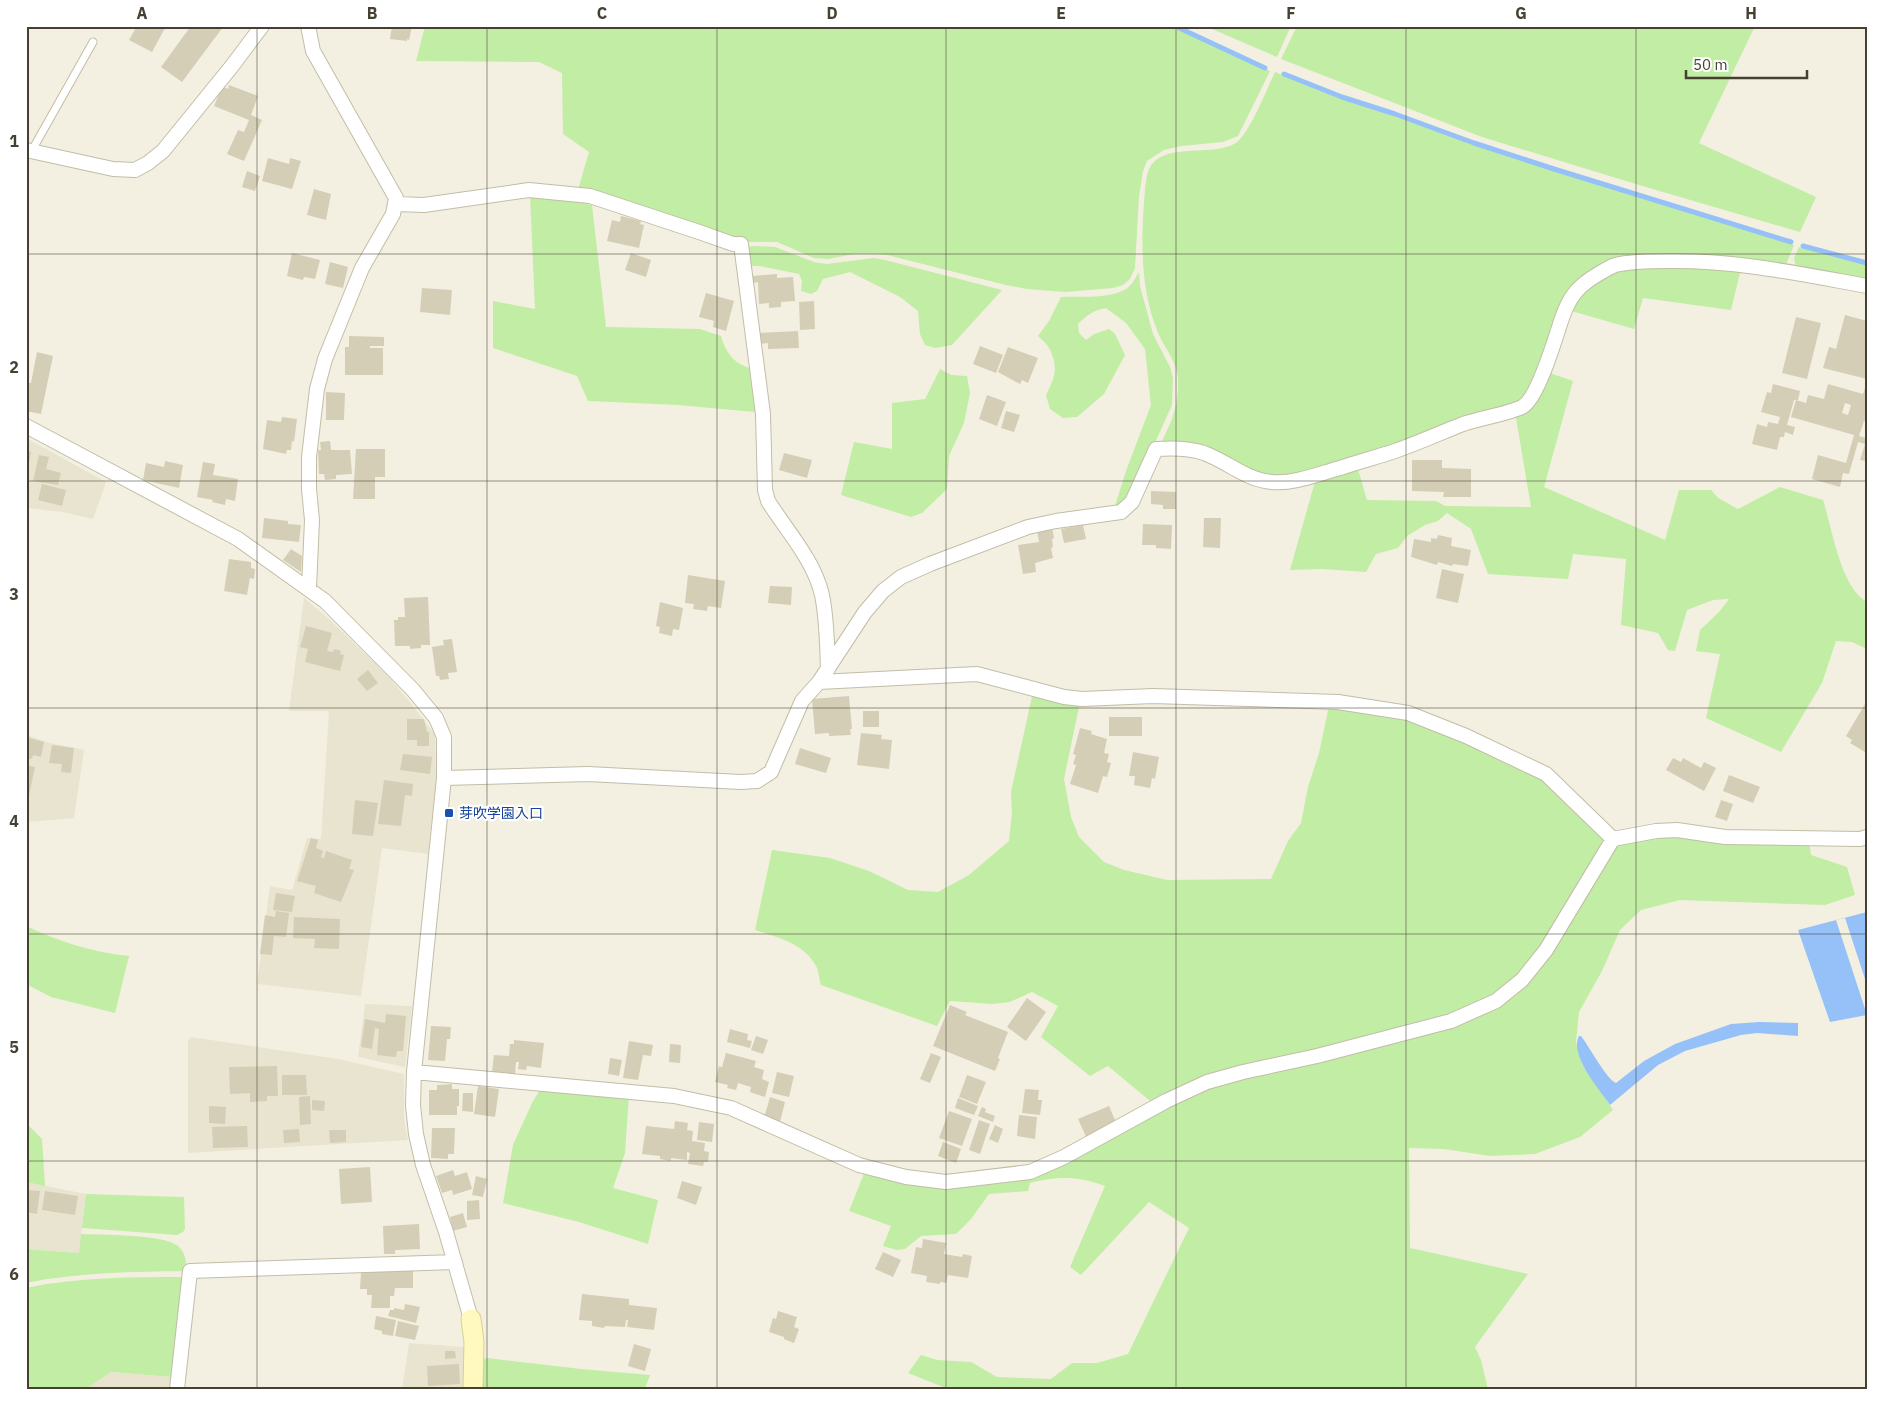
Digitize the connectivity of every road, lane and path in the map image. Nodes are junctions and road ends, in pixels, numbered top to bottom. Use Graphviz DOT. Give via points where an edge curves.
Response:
graph roads {
  1 [pos="262,26"];
  2 [pos="308,26"];
  3 [pos="93,42"];
  4 [pos="29,151"];
  5 [pos="396,204"];
  6 [pos="1867,286"];
  7 [pos="26,426"];
  8 [pos="309,588"];
  9 [pos="828,669"];
  10 [pos="819,682"];
  11 [pos="444,778"];
  12 [pos="1867,837"];
  13 [pos="1613,839"];
  14 [pos="414,1072"];
  15 [pos="455,1262"];
  16 [pos="471,1319"];
  17 [pos="177,1389"];
  18 [pos="473,1389"];
  1 -- 4 [label="street" via="163,151 135,170 113,169"];
  2 -- 5 [label="street" via="313,51 392,190"];
  3 -- 4 [label="lane"];
  5 -- 8 [label="street" via="362,268 325,359 317,388 310,457"];
  5 -- 9 [label="street" via="424,205 529,190 590,196 741,244 763,414 765,490 768,501 808,562 822,595 828,636"];
  6 -- 9 [label="street" via="1699,260 1647,261 1614,266 1583,283 1574,293 1563,315 1550,358 1532,397 1523,406 1465,423 1394,451 1290,480 1272,482 1252,477 1203,453 1156,449 1132,502 1121,512 1028,527 901,577 883,591 866,612"];
  7 -- 8 [label="street" via="238,539"];
  8 -- 11 [label="street" via="413,690 436,718 444,737"];
  9 -- 10 [label="street"];
  10 -- 11 [label="street" via="802,701 771,772 757,781 588,774"];
  10 -- 13 [label="street" via="977,674 1082,699 1153,696 1338,702 1408,712 1546,774"];
  11 -- 14 [label="street"];
  12 -- 13 [label="street" via="1725,837 1678,830"];
  13 -- 14 [label="street" via="1546,950 1522,980 1496,1001 1451,1021 1207,1082 1030,1172 946,1182 906,1177 859,1166 731,1108 703,1101"];
  14 -- 15 [label="street" via="416,1134"];
  15 -- 16 [label="street"];
  15 -- 17 [label="street" via="190,1271"];
  16 -- 18 [label="street"];
}
